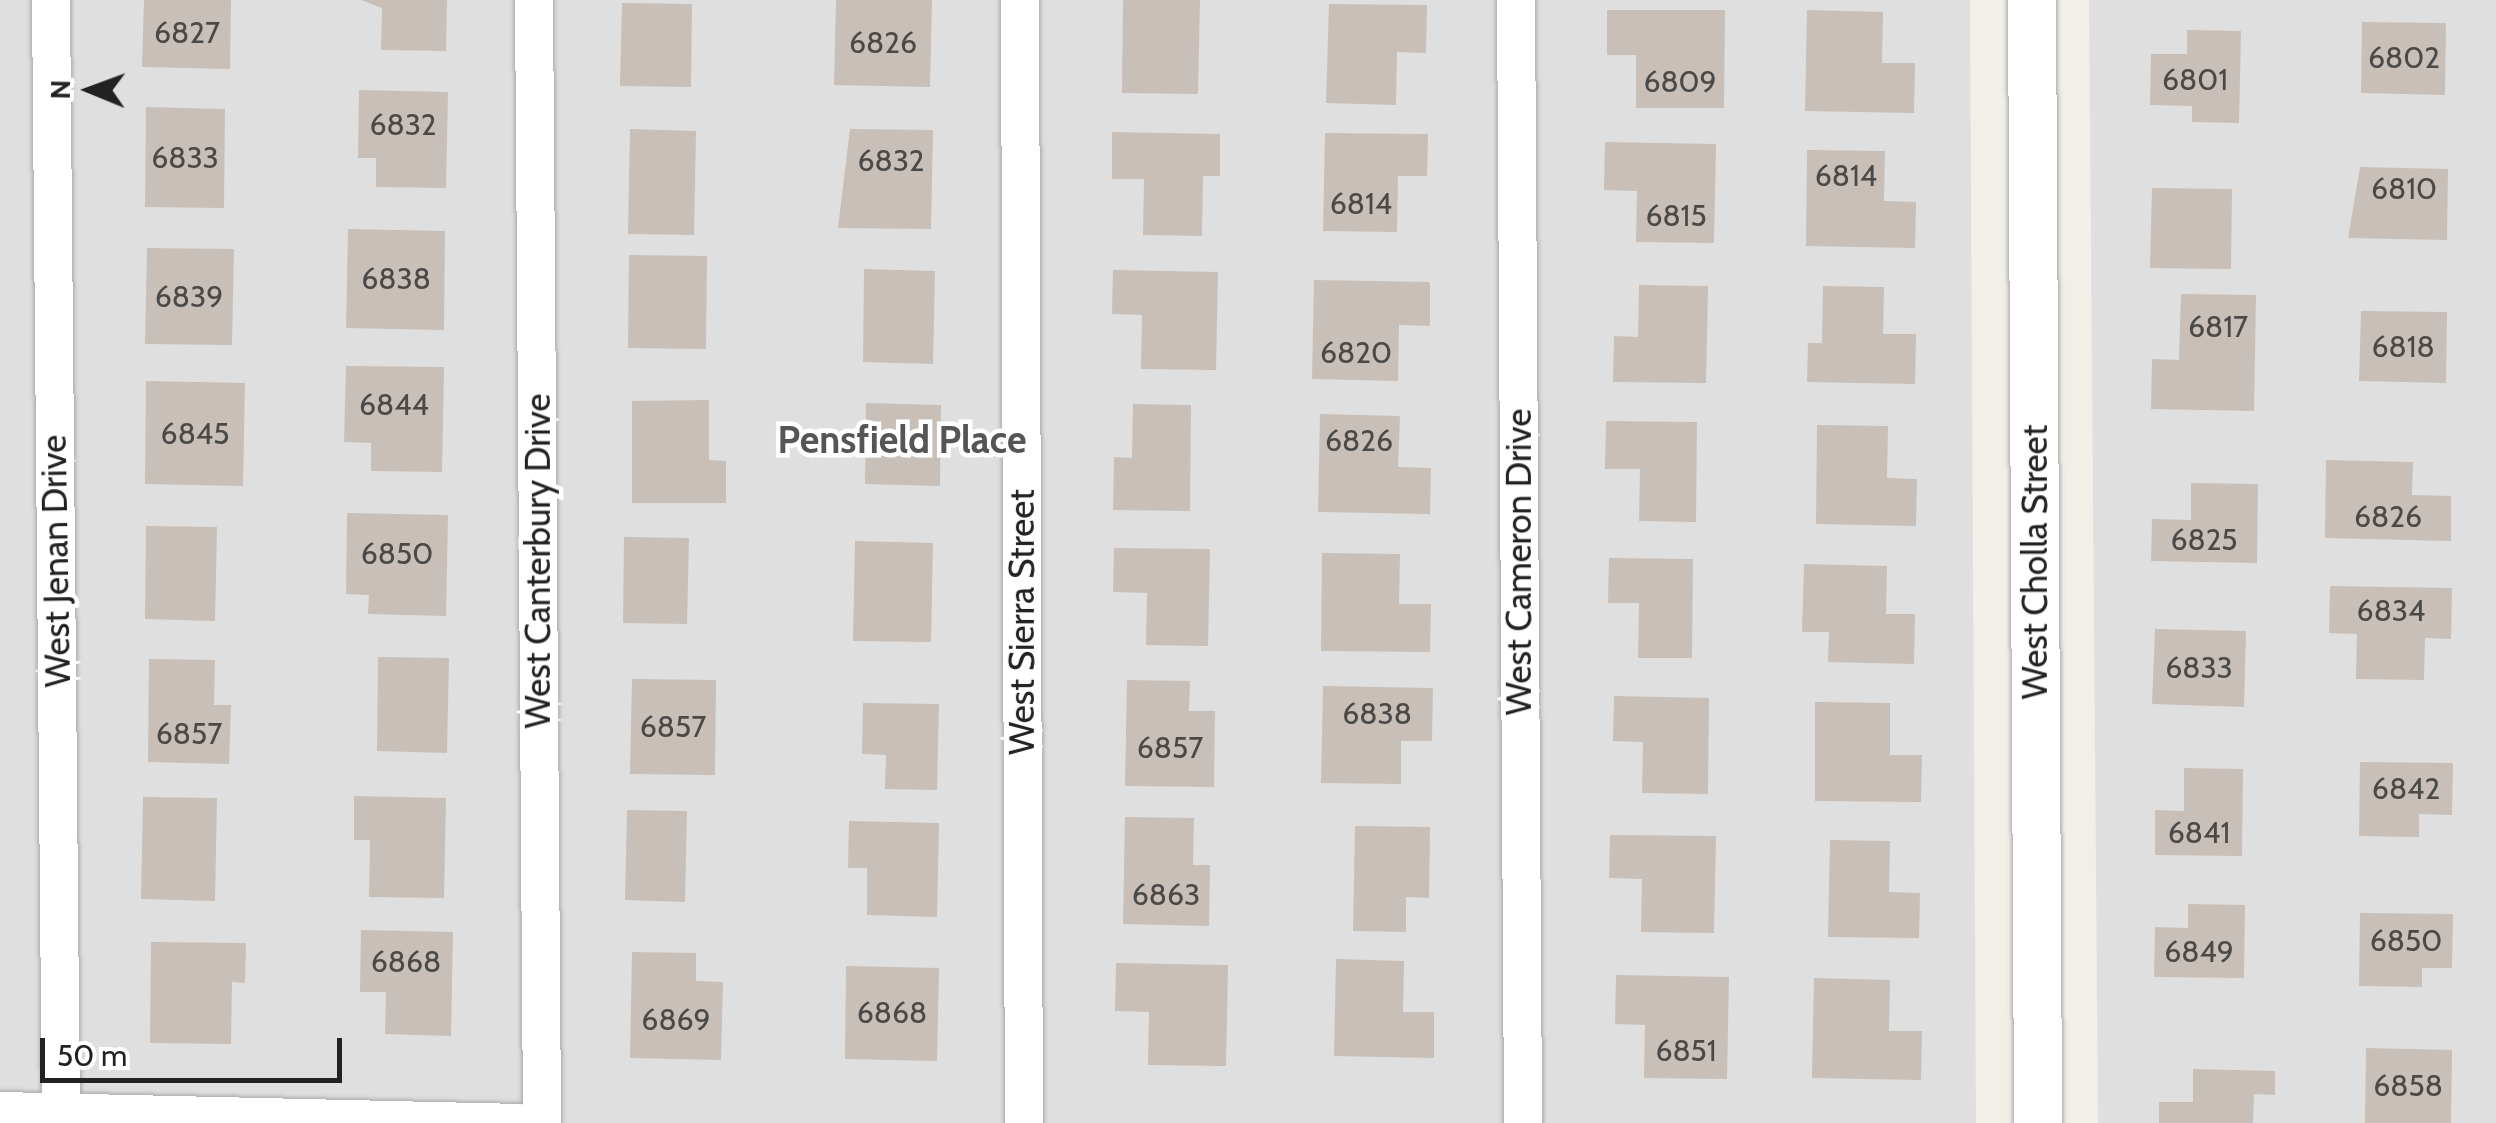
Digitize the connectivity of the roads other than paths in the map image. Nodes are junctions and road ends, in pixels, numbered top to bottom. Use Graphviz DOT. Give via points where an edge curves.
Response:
graph roads {
  1 [pos="51,0"];
  2 [pos="534,0"];
  3 [pos="1020,0"];
  4 [pos="1516,0"];
  5 [pos="2032,0"];
  6 [pos="0,1111"];
  7 [pos="61,1118"];
  8 [pos="519,1123"];
  9 [pos="542,1123"];
  10 [pos="1024,1123"];
  11 [pos="1523,1123"];
  12 [pos="2038,1123"];
  1 -- 7 [label="street, West Jenan Drive"];
  2 -- 9 [label="street, West Canterbury Drive"];
  3 -- 10 [label="street, West Sierra Street"];
  4 -- 11 [label="street, West Cameron Drive"];
  5 -- 12 [label="street, West Cholla Street"];
  6 -- 7 [label="street"];
  7 -- 8 [label="street"];
}
